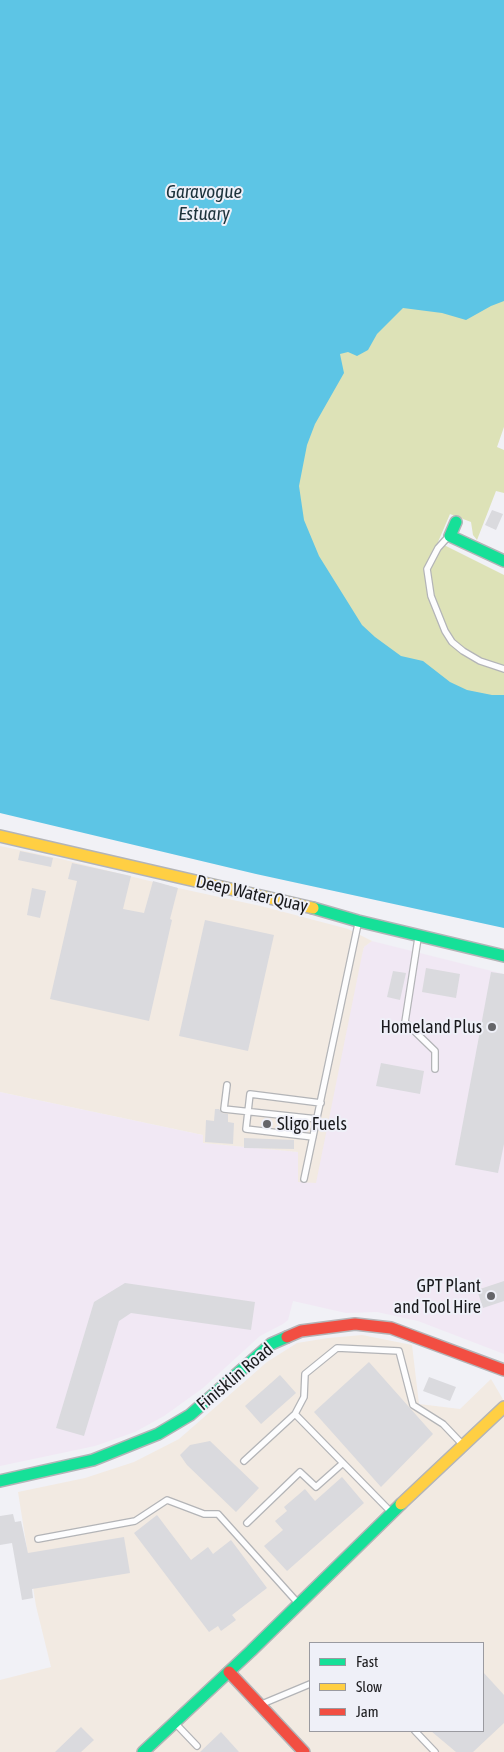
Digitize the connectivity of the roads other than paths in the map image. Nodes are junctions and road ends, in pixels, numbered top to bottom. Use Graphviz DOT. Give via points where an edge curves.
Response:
graph roads {
  1 [pos="456,522"];
  2 [pos="450,536"];
  3 [pos="504,561"];
  4 [pos="504,669"];
  5 [pos="0,836"];
  6 [pos="358,922"];
  7 [pos="418,936"];
  8 [pos="504,956"];
  9 [pos="436,1069"];
  10 [pos="226,1085"];
  11 [pos="320,1103"];
  12 [pos="247,1111"];
  13 [pos="317,1119"];
  14 [pos="313,1137"];
  15 [pos="304,1179"];
  16 [pos="504,1370"];
  17 [pos="504,1407"];
  18 [pos="295,1414"];
  19 [pos="463,1445"];
  20 [pos="244,1461"];
  21 [pos="343,1463"];
  22 [pos="0,1481"];
  23 [pos="392,1512"];
  24 [pos="247,1523"];
  25 [pos="38,1539"];
  26 [pos="299,1604"];
  27 [pos="229,1672"];
  28 [pos="309,1684"];
  29 [pos="260,1705"];
  30 [pos="175,1723"];
  31 [pos="416,1732"];
  32 [pos="197,1746"];
  33 [pos="143,1752"];
  34 [pos="304,1752"];
  35 [pos="435,1752"];
  1 -- 2 [label="street"];
  2 -- 3 [label="street"];
  2 -- 4 [label="lane" via="438,548 427,569 431,596 445,631 463,651"];
  5 -- 6 [label="street, Deep Water Quay" via="325,911"];
  6 -- 7 [label="street, Deep Water Quay"];
  6 -- 11 [label="lane"];
  7 -- 8 [label="street, Deep Water Quay"];
  7 -- 9 [label="lane" via="405,1022 434,1051"];
  10 -- 12 [label="lane" via="224,1109"];
  11 -- 12 [label="lane" via="250,1094"];
  11 -- 13 [label="lane"];
  12 -- 13 [label="lane"];
  12 -- 14 [label="lane" via="246,1129"];
  13 -- 14 [label="lane"];
  14 -- 15 [label="lane"];
  16 -- 22 [label="street, Finisklin Road" via="391,1328 355,1324 301,1331 271,1344 190,1415 158,1434 93,1460"];
  17 -- 19 [label="street"];
  18 -- 19 [label="lane" via="304,1397 305,1374 337,1348 399,1352 413,1405 443,1424"];
  18 -- 20 [label="lane"];
  18 -- 21 [label="lane"];
  19 -- 23 [label="street"];
  21 -- 23 [label="lane"];
  21 -- 24 [label="lane" via="316,1487 300,1472"];
  23 -- 26 [label="street"];
  25 -- 26 [label="lane" via="135,1522 168,1500 204,1514 218,1514"];
  26 -- 27 [label="street"];
  27 -- 29 [label="street"];
  27 -- 30 [label="street"];
  28 -- 29 [label="lane"];
  29 -- 34 [label="street"];
  30 -- 32 [label="lane"];
  30 -- 33 [label="street"];
  31 -- 35 [label="lane"];
}
